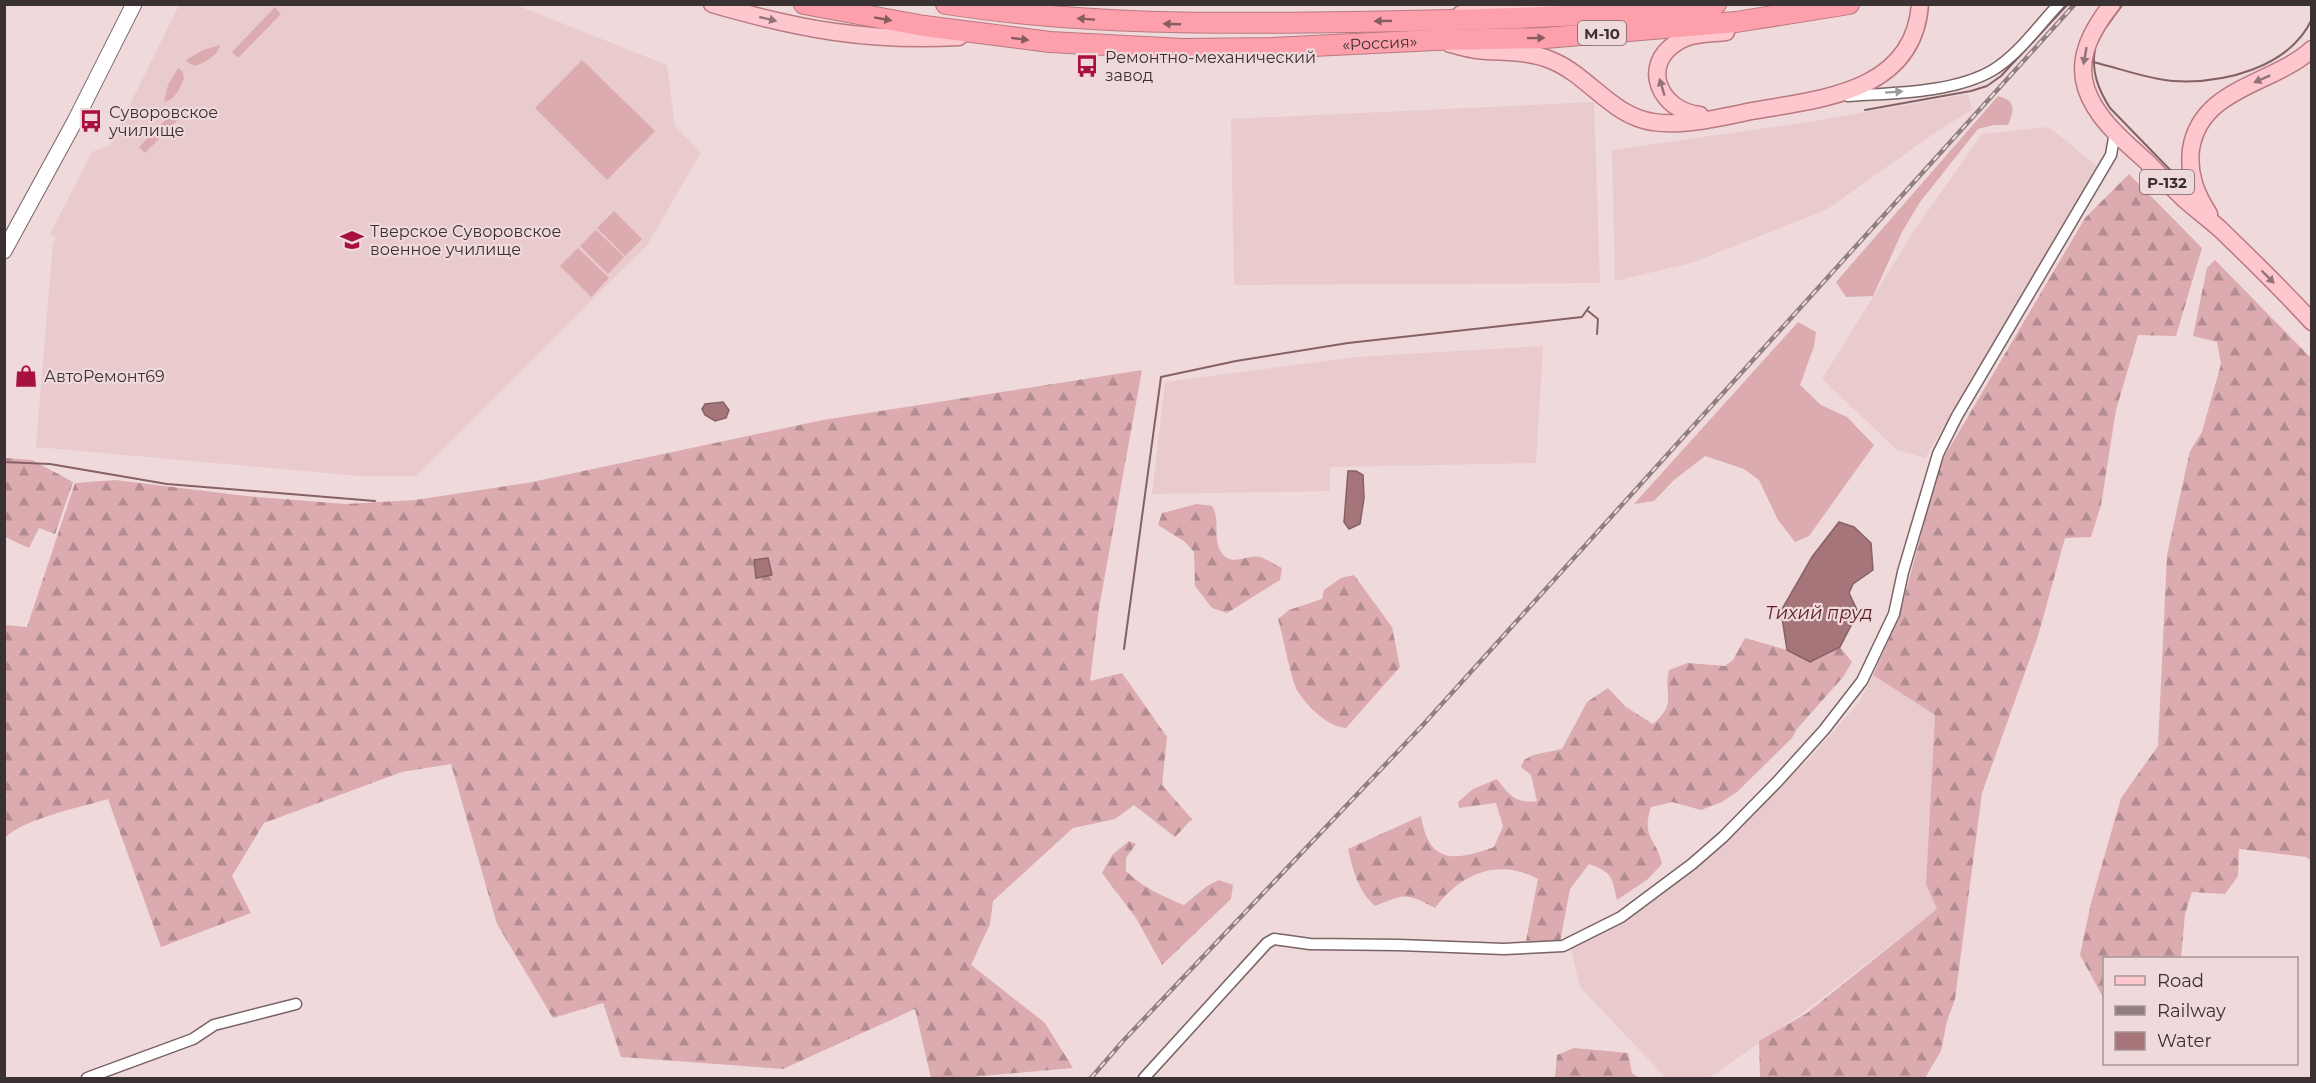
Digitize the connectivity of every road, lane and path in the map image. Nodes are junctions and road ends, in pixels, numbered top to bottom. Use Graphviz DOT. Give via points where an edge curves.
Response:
graph roads {
  1 [pos="134,4"];
  2 [pos="712,4"];
  3 [pos="804,4"];
  4 [pos="946,4"];
  5 [pos="1556,4"];
  6 [pos="1716,4"];
  7 [pos="1849,4"];
  8 [pos="1920,4"];
  9 [pos="2059,4"];
  10 [pos="2112,4"];
  11 [pos="986,7"];
  12 [pos="1768,18"];
  13 [pos="1441,21"];
  14 [pos="990,35"];
  15 [pos="1435,40"];
  16 [pos="2312,49"];
  17 [pos="1836,96"];
  18 [pos="1728,116"];
  19 [pos="2115,132"];
  20 [pos="2223,233"];
  21 [pos="4,251"];
  22 [pos="2305,307"];
  23 [pos="2312,322"];
  24 [pos="296,1004"];
  25 [pos="87,1078"];
  26 [pos="1144,1078"];
  1 -- 21 [label="street"];
  2 -- 14 [label="main road, one-way" via="805,28 851,35"];
  3 -- 14 [label="highway, «Россия» / М-10, one-way"];
  4 -- 11 [label="highway, «Россия» / М-10"];
  5 -- 13 [label="main road" via="1477,10"];
  6 -- 13 [label="highway, «Россия» / М-10" via="1545,19"];
  7 -- 12 [label="highway, «Россия» / М-10"];
  8 -- 17 [label="main road" via="1912,37 1897,61 1867,84"];
  17 -- 9 [label="street, one-way" via="1914,91 1978,78 2006,61"];
  10 -- 19 [label="main road, one-way" via="2087,44 2083,74 2091,99"];
  13 -- 11 [label="highway, «Россия» / М-10, one-way" via="1184,24 1070,18"];
  15 -- 12 [label="highway, «Россия» / М-10, one-way" via="1545,38"];
  18 -- 12 [label="main road, one-way" via="1692,114 1676,108 1660,88 1660,62 1668,49 1683,39 1747,30"];
  14 -- 15 [label="highway, «Россия» / М-10, one-way" via="1183,49"];
  15 -- 18 [label="main road" via="1476,50 1548,58 1575,73 1616,107 1646,120 1668,123"];
  16 -- 20 [label="main road, one-way" via="2288,67 2227,96 2212,108 2199,127 2190,155 2192,182"];
  17 -- 18 [label="main road"];
  19 -- 20 [label="main road, Р-132"];
  19 -- 26 [label="street" via="2111,155 1938,454 1894,614 1862,681 1824,729 1724,837 1621,917 1563,946 1504,949 1310,944 1274,939"];
  20 -- 22 [label="main road, Р-132, one-way"];
  22 -- 23 [label="main road, Р-132"];
  24 -- 25 [label="street" via="214,1025 193,1040"];
}
